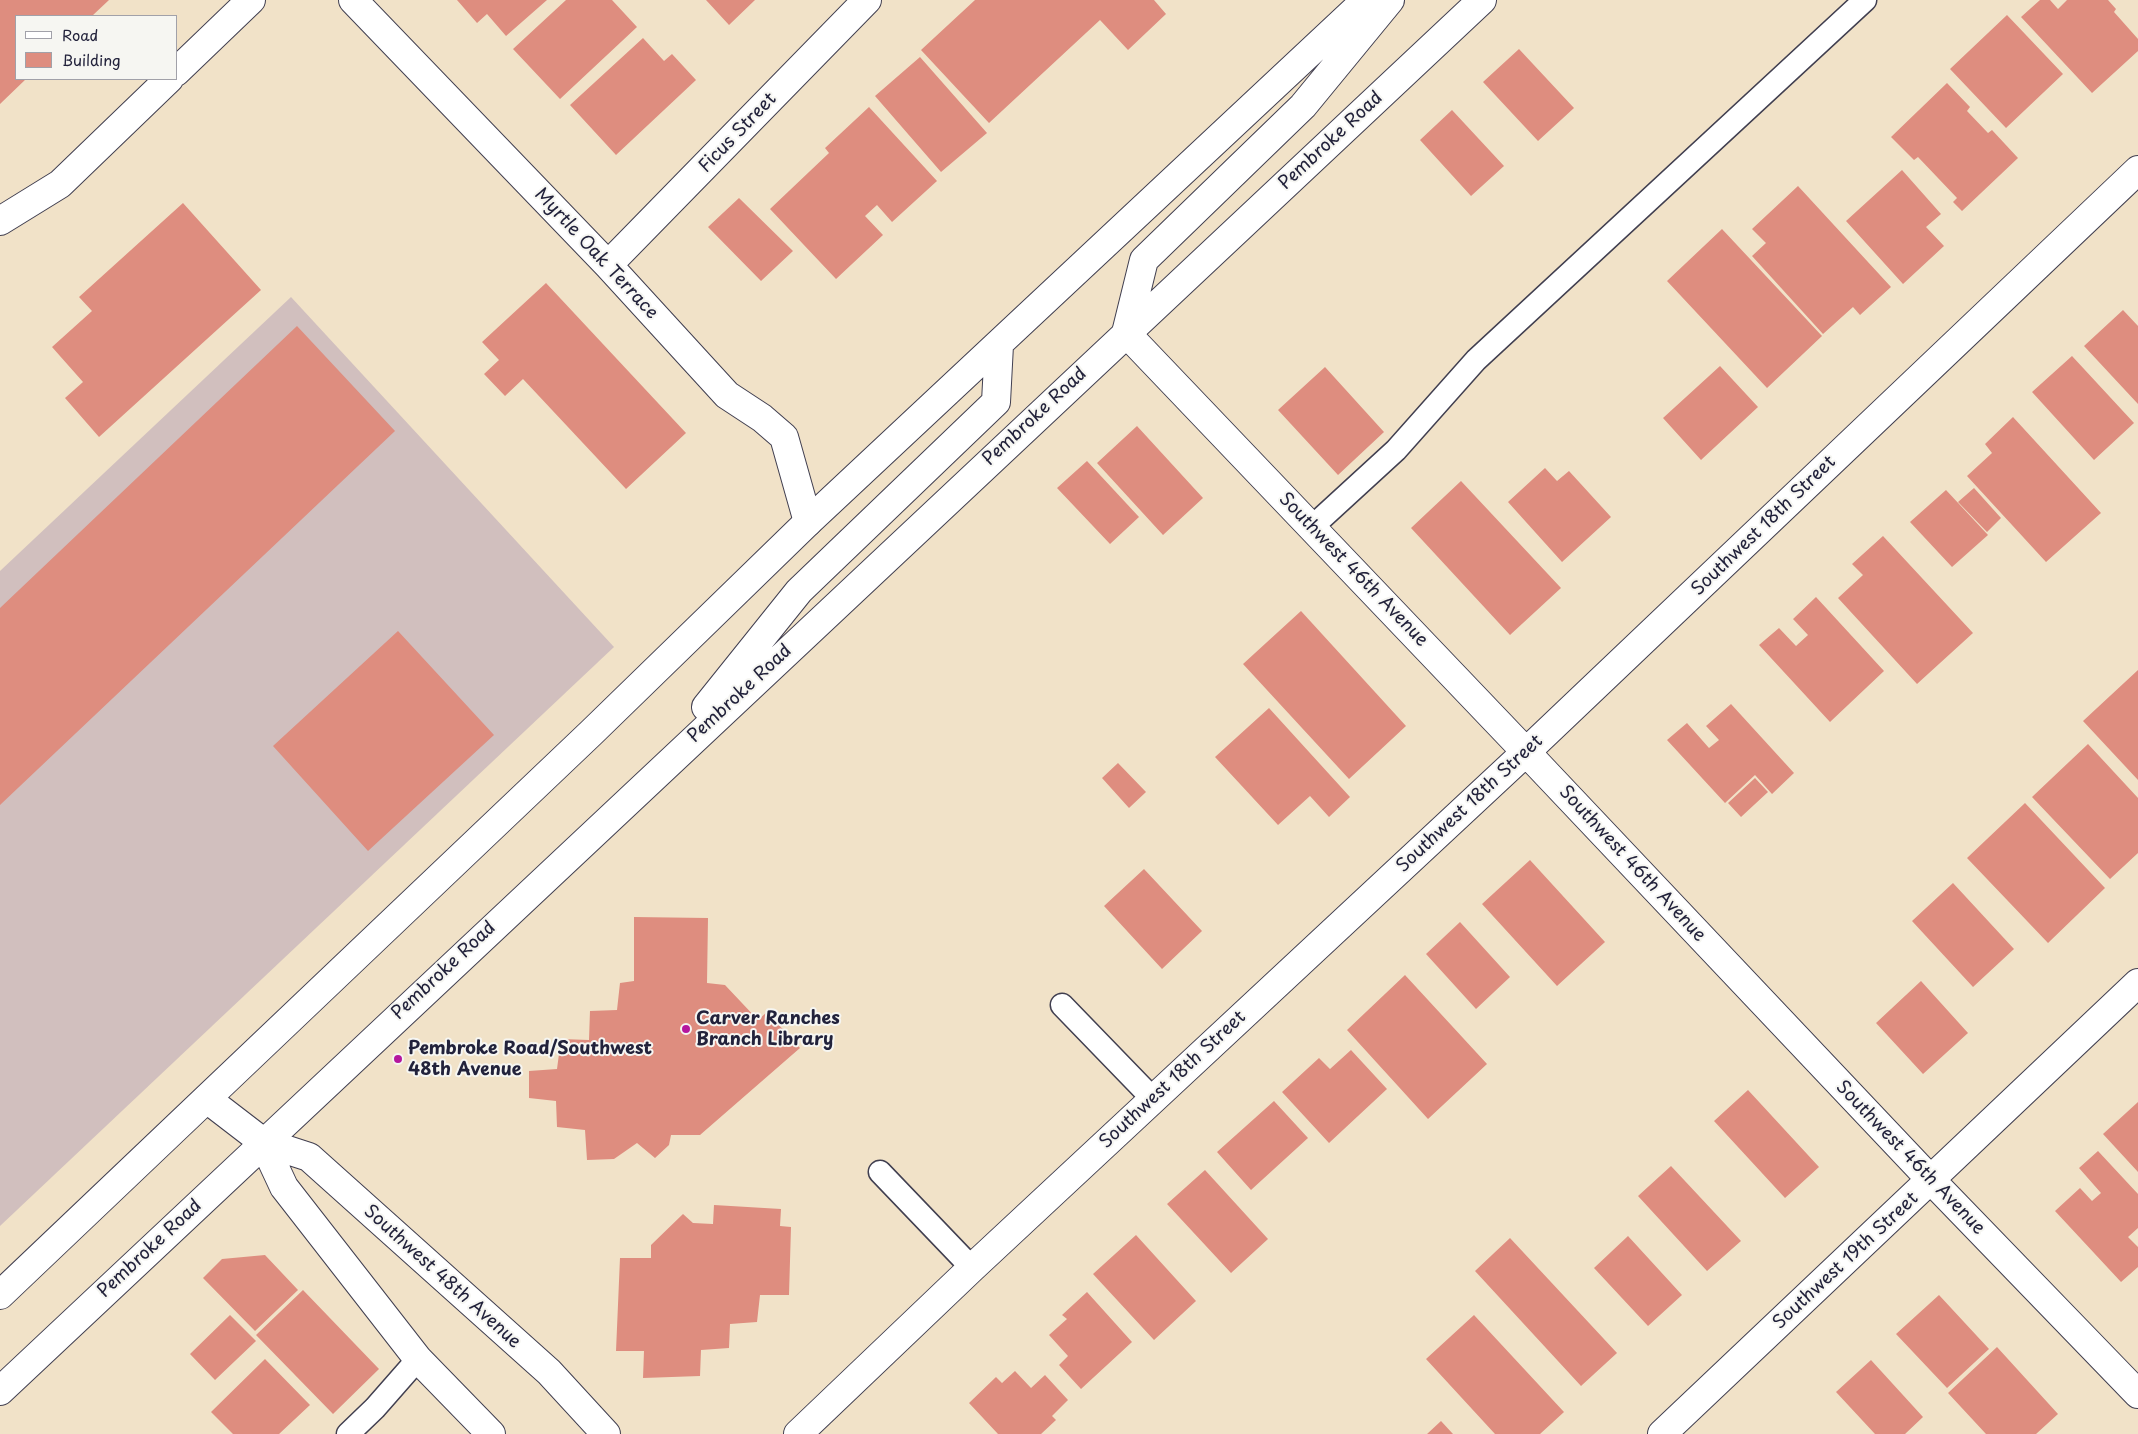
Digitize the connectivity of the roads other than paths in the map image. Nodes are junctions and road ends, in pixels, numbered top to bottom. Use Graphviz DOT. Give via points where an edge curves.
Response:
graph roads {
  1 [pos="251,0"];
  2 [pos="353,0"];
  3 [pos="868,0"];
  4 [pos="1366,0"];
  5 [pos="1390,0"];
  6 [pos="1482,0"];
  7 [pos="1865,0"];
  8 [pos="178,70"];
  9 [pos="168,80"];
  10 [pos="2138,170"];
  11 [pos="0,221"];
  12 [pos="608,265"];
  13 [pos="1126,333"];
  14 [pos="999,344"];
  15 [pos="808,522"];
  16 [pos="1312,528"];
  17 [pos="1526,752"];
  18 [pos="644,784"];
  19 [pos="2138,983"];
  20 [pos="1062,1005"];
  21 [pos="207,1099"];
  22 [pos="1153,1099"];
  23 [pos="263,1142"];
  24 [pos="880,1172"];
  25 [pos="1931,1180"];
  26 [pos="972,1268"];
  27 [pos="0,1295"];
  28 [pos="418,1359"];
  29 [pos="0,1391"];
  30 [pos="2138,1394"];
  31 [pos="348,1434"];
  32 [pos="491,1434"];
  33 [pos="606,1434"];
  34 [pos="798,1434"];
  35 [pos="1662,1434"];
  1 -- 8 [label="street"];
  2 -- 12 [label="street, Myrtle Oak Terrace"];
  3 -- 12 [label="street, Ficus Street"];
  4 -- 14 [label="street"];
  5 -- 13 [label="street" via="1303,106 1144,260"];
  6 -- 13 [label="street, Pembroke Road"];
  7 -- 16 [label="lane" via="1476,360 1396,450"];
  9 -- 11 [label="street" via="60,184"];
  10 -- 17 [label="street, Southwest 18th Street"];
  12 -- 15 [label="street, Myrtle Oak Terrace" via="727,395 784,437"];
  13 -- 16 [label="street, Southwest 46th Avenue"];
  13 -- 18 [label="street, Pembroke Road"];
  14 -- 15 [label="street"];
  14 -- 18 [label="street" via="996,402 799,591"];
  15 -- 21 [label="street"];
  16 -- 17 [label="street, Southwest 46th Avenue"];
  17 -- 22 [label="street, Southwest 18th Street"];
  17 -- 25 [label="street, Southwest 46th Avenue"];
  18 -- 23 [label="street, Pembroke Road"];
  19 -- 25 [label="street, Southwest 19th Street"];
  20 -- 22 [label="lane"];
  21 -- 23 [label="street, Southwest 48th Avenue"];
  21 -- 27 [label="street"];
  22 -- 26 [label="street, Southwest 18th Street"];
  23 -- 28 [label="street, Southwest 48th Avenue" via="284,1187"];
  23 -- 29 [label="street, Pembroke Road"];
  23 -- 33 [label="street, Southwest 48th Avenue" via="309,1157 549,1372"];
  24 -- 26 [label="lane"];
  25 -- 30 [label="street, Southwest 46th Avenue"];
  25 -- 35 [label="street, Southwest 19th Street"];
  26 -- 34 [label="street, Southwest 18th Street"];
  28 -- 31 [label="lane"];
  28 -- 32 [label="street, Southwest 48th Avenue"];
}
